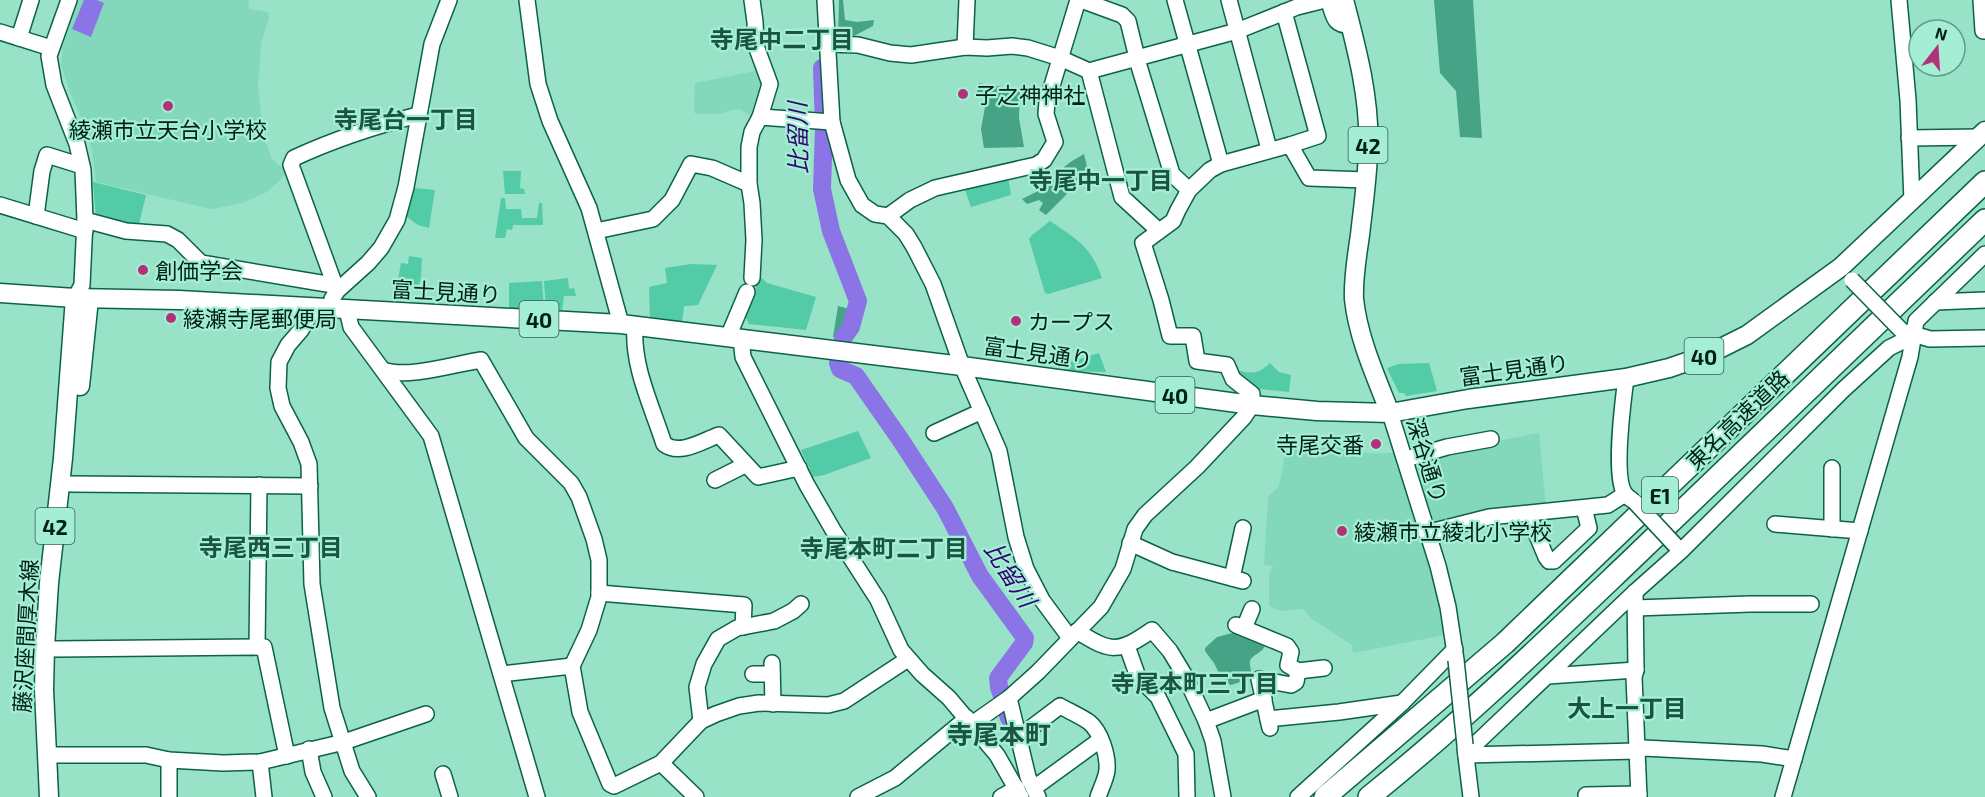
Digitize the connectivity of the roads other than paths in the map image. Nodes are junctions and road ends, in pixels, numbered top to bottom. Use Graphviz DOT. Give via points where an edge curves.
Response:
graph roads {
  1 [pos="31,0"];
  2 [pos="69,0"];
  3 [pos="448,0"];
  4 [pos="527,0"];
  5 [pos="752,0"];
  6 [pos="825,0"];
  7 [pos="967,0"];
  8 [pos="1079,0"];
  9 [pos="1175,0"];
  10 [pos="1229,0"];
  11 [pos="1326,0"];
  12 [pos="1344,0"];
  13 [pos="1899,0"];
  14 [pos="1982,0"];
  15 [pos="1284,12"];
  16 [pos="1351,25"];
  17 [pos="1237,31"];
  18 [pos="1985,31"];
  19 [pos="0,32"];
  20 [pos="19,38"];
  21 [pos="827,44"];
  22 [pos="1187,45"];
  23 [pos="965,46"];
  24 [pos="51,48"];
  25 [pos="1060,58"];
  26 [pos="1137,59"];
  27 [pos="1089,71"];
  28 [pos="418,115"];
  29 [pos="760,117"];
  30 [pos="825,122"];
  31 [pos="1982,134"];
  32 [pos="1909,138"];
  33 [pos="1290,145"];
  34 [pos="1269,149"];
  35 [pos="1221,164"];
  36 [pos="82,166"];
  37 [pos="1366,180"];
  38 [pos="1985,182"];
  39 [pos="749,184"];
  40 [pos="1189,190"];
  41 [pos="1912,201"];
  42 [pos="0,205"];
  43 [pos="36,216"];
  44 [pos="888,216"];
  45 [pos="1985,220"];
  46 [pos="85,225"];
  47 [pos="596,231"];
  48 [pos="1159,231"];
  49 [pos="1985,254"];
  50 [pos="1847,273"];
  51 [pos="335,288"];
  52 [pos="0,293"];
  53 [pos="82,294"];
  54 [pos="1985,300"];
  55 [pos="1935,302"];
  56 [pos="314,308"];
  57 [pos="340,309"];
  58 [pos="628,325"];
  59 [pos="1908,333"];
  60 [pos="735,338"];
  61 [pos="1985,338"];
  62 [pos="962,366"];
  63 [pos="383,370"];
  64 [pos="1626,378"];
  65 [pos="1252,405"];
  66 [pos="982,411"];
  67 [pos="1390,412"];
  68 [pos="934,434"];
  69 [pos="1491,439"];
  70 [pos="1406,459"];
  71 [pos="745,465"];
  72 [pos="799,468"];
  73 [pos="1832,468"];
  74 [pos="715,480"];
  75 [pos="71,484"];
  76 [pos="259,485"];
  77 [pos="310,486"];
  78 [pos="1630,498"];
  79 [pos="1584,508"];
  80 [pos="1528,514"];
  81 [pos="1775,524"];
  82 [pos="1243,528"];
  83 [pos="1832,529"];
  84 [pos="1860,531"];
  85 [pos="1426,533"];
  86 [pos="1130,543"];
  87 [pos="1678,548"];
  88 [pos="1635,592"];
  89 [pos="599,593"];
  90 [pos="801,604"];
  91 [pos="1810,604"];
  92 [pos="1635,608"];
  93 [pos="1252,609"];
  94 [pos="743,627"];
  95 [pos="1074,634"];
  96 [pos="1127,646"];
  97 [pos="257,647"];
  98 [pos="55,649"];
  99 [pos="1455,655"];
  100 [pos="908,659"];
  101 [pos="572,666"];
  102 [pos="1324,668"];
  103 [pos="1636,670"];
  104 [pos="1298,671"];
  105 [pos="501,674"];
  106 [pos="753,674"];
  107 [pos="1548,676"];
  108 [pos="1264,699"];
  109 [pos="1006,700"];
  110 [pos="1401,703"];
  111 [pos="773,704"];
  112 [pos="426,714"];
  113 [pos="701,721"];
  114 [pos="970,721"];
  115 [pos="1206,722"];
  116 [pos="1019,738"];
  117 [pos="1100,740"];
  118 [pos="344,742"];
  119 [pos="309,750"];
  120 [pos="1637,750"];
  121 [pos="1466,751"];
  122 [pos="52,755"];
  123 [pos="287,756"];
  124 [pos="1794,759"];
  125 [pos="169,760"];
  126 [pos="260,762"];
  127 [pos="661,763"];
  128 [pos="443,774"];
  129 [pos="624,790"];
  130 [pos="1027,793"];
  131 [pos="1586,795"];
  132 [pos="1639,796"];
  133 [pos="49,797"];
  134 [pos="61,797"];
  135 [pos="169,797"];
  136 [pos="264,797"];
  137 [pos="324,797"];
  138 [pos="368,797"];
  139 [pos="450,797"];
  140 [pos="537,797"];
  141 [pos="696,797"];
  142 [pos="858,797"];
  143 [pos="1000,797"];
  144 [pos="1098,797"];
  145 [pos="1187,797"];
  146 [pos="1223,797"];
  147 [pos="1298,797"];
  148 [pos="1325,797"];
  149 [pos="1369,797"];
  150 [pos="1471,797"];
  151 [pos="1783,797"];
  1 -- 20 [label="street"];
  2 -- 24 [label="street"];
  3 -- 28 [label="street" via="432,44"];
  4 -- 47 [label="street" via="538,84"];
  5 -- 29 [label="street" via="756,46 770,84"];
  6 -- 21 [label="street"];
  7 -- 23 [label="street"];
  8 -- 25 [label="street"];
  8 -- 26 [label="street" via="1122,15 1128,21"];
  9 -- 22 [label="street"];
  10 -- 17 [label="street"];
  11 -- 15 [label="street"];
  11 -- 16 [label="street" via="1337,23"];
  12 -- 16 [label="main road, 42"];
  13 -- 32 [label="street"];
  14 -- 18 [label="street"];
  15 -- 17 [label="street"];
  15 -- 33 [label="street" via="1318,136"];
  16 -- 37 [label="main road, 42" via="1368,127"];
  17 -- 22 [label="street"];
  17 -- 34 [label="street"];
  19 -- 20 [label="street"];
  20 -- 24 [label="street"];
  21 -- 23 [label="street" via="858,45 911,55"];
  21 -- 30 [label="street"];
  22 -- 26 [label="street"];
  22 -- 35 [label="street"];
  23 -- 25 [label="street" via="1028,48"];
  24 -- 36 [label="street" via="51,74"];
  25 -- 27 [label="street"];
  25 -- 44 [label="street" via="1046,114 1055,142 1044,160 935,188"];
  26 -- 27 [label="street"];
  26 -- 40 [label="street" via="1172,174"];
  27 -- 48 [label="street" via="1122,197"];
  28 -- 51 [label="street" via="397,220 368,263"];
  28 -- 51 [label="street" via="370,127 294,158 291,165"];
  29 -- 30 [label="street"];
  29 -- 39 [label="street" via="750,137"];
  30 -- 44 [label="street" via="862,205 875,214"];
  31 -- 32 [label="street"];
  31 -- 41 [label="main road, 富士見通り / 40"];
  32 -- 41 [label="street"];
  33 -- 34 [label="street"];
  33 -- 37 [label="street" via="1309,178"];
  34 -- 35 [label="street"];
  35 -- 40 [label="street"];
  36 -- 43 [label="street" via="47,155"];
  36 -- 46 [label="street"];
  37 -- 67 [label="main road, 42" via="1354,301 1372,367"];
  38 -- 148 [label="highway, 東名高速道路 / E1" via="1505,643"];
  39 -- 47 [label="street" via="712,168 691,164 672,200 653,219"];
  39 -- 60 [label="street" via="754,240 750,285 731,330"];
  40 -- 48 [label="street" via="1173,221"];
  41 -- 50 [label="main road, 富士見通り / 40"];
  42 -- 43 [label="street"];
  43 -- 46 [label="street"];
  44 -- 62 [label="street" via="915,247 948,322"];
  45 -- 149 [label="highway, 東名高速道路 / E1" via="1525,662"];
  46 -- 51 [label="street" via="167,234 201,263"];
  46 -- 53 [label="street"];
  47 -- 58 [label="street" via="608,281"];
  48 -- 65 [label="street" via="1143,243 1170,336 1193,336 1197,361 1227,365 1233,379 1252,394"];
  49 -- 55 [label="street"];
  50 -- 59 [label="street, bridge"];
  50 -- 64 [label="main road, 富士見通り / 40" via="1707,355 1669,369"];
  51 -- 57 [label="street" via="332,299"];
  52 -- 53 [label="main road, 富士見通り / 40"];
  53 -- 56 [label="main road, 富士見通り / 40"];
  53 -- 75 [label="main road, 藤沢座間厚木線 / 42"];
  53 -- 122 [label="main road, 藤沢座間厚木線 / 42" via="48,594 44,690"];
  54 -- 55 [label="street"];
  55 -- 59 [label="street"];
  56 -- 57 [label="main road, 富士見通り / 40"];
  56 -- 77 [label="street" via="283,353 277,375 282,406 307,458"];
  57 -- 58 [label="main road, 富士見通り / 40"];
  57 -- 63 [label="street"];
  58 -- 60 [label="main road, 富士見通り / 40"];
  58 -- 71 [label="street" via="646,398 664,444 678,449 719,435"];
  59 -- 61 [label="street" via="1930,339"];
  59 -- 84 [label="street"];
  59 -- 87 [label="street"];
  60 -- 62 [label="main road, 富士見通り / 40"];
  60 -- 72 [label="street"];
  62 -- 65 [label="main road, 富士見通り / 40"];
  62 -- 66 [label="street"];
  63 -- 89 [label="street" via="392,374 481,360 526,438 571,483 579,497 599,560"];
  63 -- 105 [label="street" via="431,436"];
  64 -- 67 [label="main road, 富士見通り / 40"];
  64 -- 78 [label="street" via="1620,425 1621,483"];
  65 -- 67 [label="main road, 富士見通り / 40"];
  65 -- 86 [label="street" via="1197,466 1145,515"];
  66 -- 68 [label="street"];
  66 -- 95 [label="street" via="999,451 1026,569 1042,600"];
  67 -- 70 [label="street, 深谷通り"];
  69 -- 70 [label="street"];
  70 -- 85 [label="street, 深谷通り"];
  71 -- 72 [label="street" via="758,477"];
  71 -- 74 [label="street"];
  72 -- 100 [label="street" via="832,531 878,600"];
  73 -- 83 [label="street"];
  75 -- 76 [label="street"];
  75 -- 98 [label="main road, 藤沢座間厚木線 / 42"];
  76 -- 77 [label="street"];
  76 -- 97 [label="street"];
  77 -- 118 [label="street" via="312,584 332,708"];
  78 -- 79 [label="street"];
  78 -- 87 [label="street, bridge"];
  79 -- 80 [label="street"];
  79 -- 80 [label="street" via="1589,528 1554,561 1546,557"];
  80 -- 85 [label="street" via="1489,518"];
  81 -- 83 [label="street"];
  82 -- 86 [label="street" via="1237,580 1172,562"];
  83 -- 84 [label="street"];
  84 -- 124 [label="street"];
  85 -- 99 [label="street, 深谷通り" via="1446,597"];
  86 -- 95 [label="street" via="1107,598"];
  87 -- 88 [label="street"];
  88 -- 92 [label="street"];
  88 -- 107 [label="street"];
  89 -- 94 [label="street" via="744,605"];
  89 -- 101 [label="street" via="589,630"];
  90 -- 94 [label="street" via="774,621"];
  91 -- 92 [label="street"];
  92 -- 103 [label="street"];
  93 -- 104 [label="street" via="1240,626 1287,646 1291,652 1288,665"];
  94 -- 113 [label="street" via="718,639 704,664 698,687"];
  95 -- 96 [label="street" via="1107,647"];
  95 -- 109 [label="street"];
  96 -- 115 [label="street" via="1152,630 1185,676"];
  96 -- 145 [label="street" via="1138,677 1158,697 1185,754"];
  97 -- 98 [label="street"];
  97 -- 123 [label="street" via="264,647"];
  98 -- 122 [label="main road, 藤沢座間厚木線 / 42"];
  99 -- 110 [label="street"];
  99 -- 121 [label="street, 深谷通り, bridge"];
  100 -- 111 [label="street" via="844,701 828,705"];
  100 -- 114 [label="street"];
  101 -- 105 [label="street"];
  101 -- 129 [label="street" via="580,712 596,753 610,784"];
  102 -- 104 [label="street"];
  103 -- 107 [label="street"];
  103 -- 120 [label="street"];
  104 -- 108 [label="street" via="1296,682 1291,685 1259,679"];
  105 -- 140 [label="street"];
  106 -- 111 [label="street" via="772,669"];
  107 -- 121 [label="street"];
  108 -- 110 [label="street" via="1269,723"];
  108 -- 115 [label="street"];
  109 -- 114 [label="street"];
  109 -- 116 [label="street"];
  110 -- 147 [label="street"];
  111 -- 113 [label="street" via="739,706"];
  112 -- 118 [label="street"];
  113 -- 127 [label="street"];
  114 -- 130 [label="street"];
  114 -- 142 [label="street" via="895,778"];
  115 -- 146 [label="street"];
  116 -- 117 [label="street" via="1060,706 1094,727"];
  116 -- 130 [label="street" via="1028,777"];
  117 -- 130 [label="street"];
  117 -- 144 [label="street" via="1107,770"];
  118 -- 119 [label="street"];
  118 -- 138 [label="street" via="352,771"];
  119 -- 123 [label="street"];
  119 -- 137 [label="street"];
  120 -- 121 [label="street"];
  120 -- 124 [label="street" via="1762,754"];
  120 -- 132 [label="street"];
  121 -- 150 [label="street"];
  122 -- 125 [label="street" via="146,755"];
  122 -- 133 [label="main road, 藤沢座間厚木線 / 42"];
  122 -- 134 [label="main road, 藤沢座間厚木線 / 42"];
  123 -- 126 [label="street"];
  124 -- 151 [label="street"];
  125 -- 126 [label="street"];
  125 -- 135 [label="street"];
  126 -- 136 [label="street"];
  127 -- 129 [label="street"];
  127 -- 141 [label="street"];
  128 -- 139 [label="street"];
  130 -- 143 [label="street"];
  131 -- 132 [label="street"];
}
